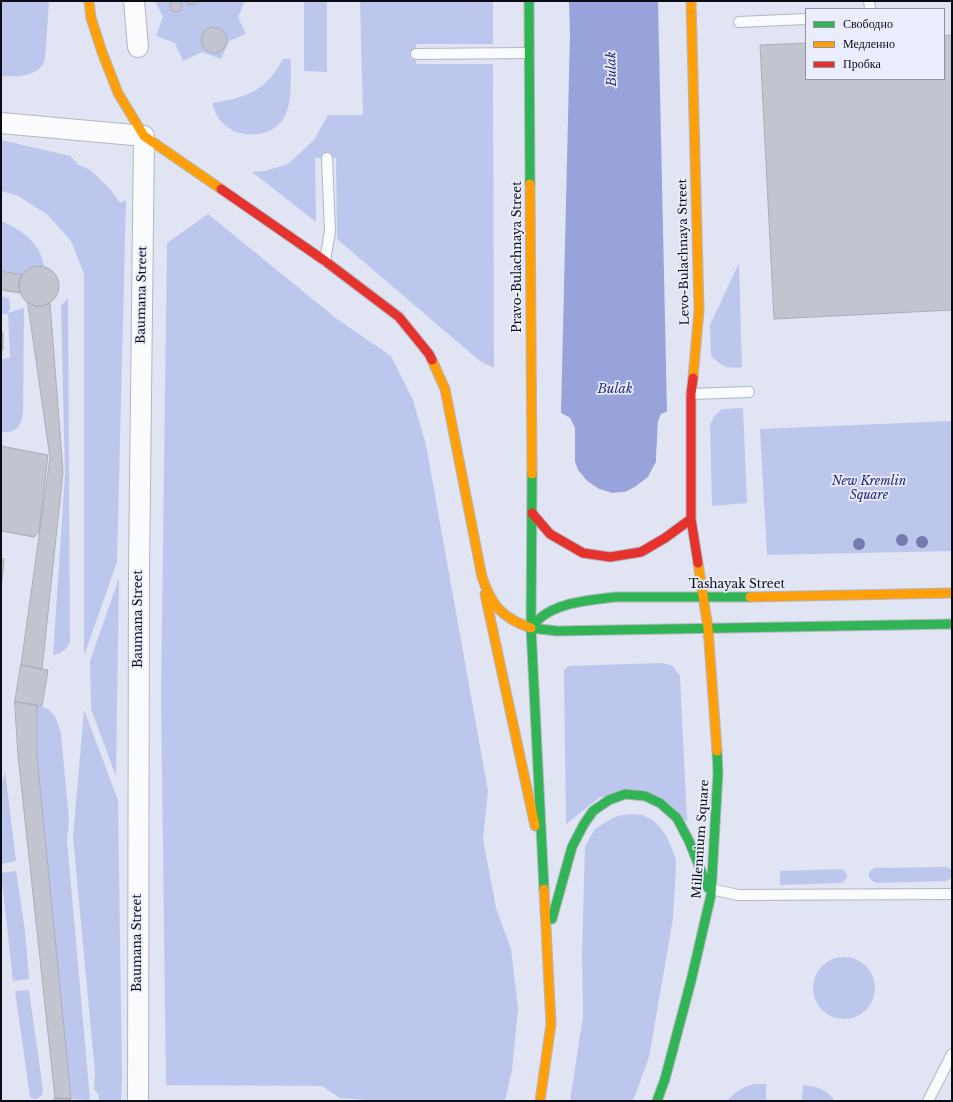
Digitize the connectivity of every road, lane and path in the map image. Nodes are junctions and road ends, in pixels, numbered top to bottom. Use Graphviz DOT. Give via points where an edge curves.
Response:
graph roads {
  1 [pos="89,1"];
  2 [pos="134,1"];
  3 [pos="529,1"];
  4 [pos="691,1"];
  5 [pos="805,19"];
  6 [pos="738,22"];
  7 [pos="138,47"];
  8 [pos="529,53"];
  9 [pos="416,54"];
  10 [pos="1,123"];
  11 [pos="144,136"];
  12 [pos="326,158"];
  13 [pos="325,261"];
  14 [pos="749,392"];
  15 [pos="691,394"];
  16 [pos="532,513"];
  17 [pos="691,519"];
  18 [pos="482,577"];
  19 [pos="952,593"];
  20 [pos="703,598"];
  21 [pos="952,624"];
  22 [pos="531,628"];
  23 [pos="708,628"];
  24 [pos="542,863"];
  25 [pos="711,892"];
  26 [pos="952,894"];
  27 [pos="547,936"];
  28 [pos="952,1054"];
  29 [pos="138,1101"];
  30 [pos="540,1101"];
  31 [pos="657,1101"];
  32 [pos="928,1101"];
  1 -- 11 [label="main road" via="91,18 118,94"];
  2 -- 7 [label="street"];
  3 -- 8 [label="main road, Pravo-Bulachnaya Street"];
  4 -- 15 [label="main road, Levo-Bulachnaya Street" via="699,310"];
  5 -- 6 [label="lane"];
  8 -- 9 [label="lane"];
  8 -- 16 [label="main road, Pravo-Bulachnaya Street"];
  10 -- 11 [label="street"];
  11 -- 13 [label="main road"];
  11 -- 29 [label="street, Baumana Street" via="139,571"];
  12 -- 13 [label="lane" via="330,231"];
  13 -- 18 [label="main road" via="399,317 428,354 444,389"];
  14 -- 15 [label="lane"];
  15 -- 17 [label="main road, Levo-Bulachnaya Street"];
  16 -- 17 [label="main road" via="550,534 583,553 610,557 641,552"];
  16 -- 22 [label="main road, Pravo-Bulachnaya Street"];
  17 -- 20 [label="main road, Levo-Bulachnaya Street"];
  18 -- 22 [label="main road" via="493,603 504,615"];
  18 -- 24 [label="main road"];
  19 -- 20 [label="main road, Tashayak Street"];
  20 -- 22 [label="main road, Tashayak Street" via="615,597 589,600 552,611 540,618"];
  20 -- 23 [label="main road, Millennium Square"];
  21 -- 23 [label="main road"];
  22 -- 23 [label="main road" via="558,631"];
  22 -- 24 [label="main road"];
  23 -- 25 [label="main road, Millennium Square" via="718,772"];
  24 -- 27 [label="main road"];
  25 -- 26 [label="lane" via="738,895"];
  25 -- 27 [label="main road" via="677,818 660,803 645,796 625,794 593,810 584,824 572,846"];
  25 -- 31 [label="main road, Millennium Square" via="691,981"];
  27 -- 30 [label="main road" via="551,1024"];
  28 -- 32 [label="lane"];
}
